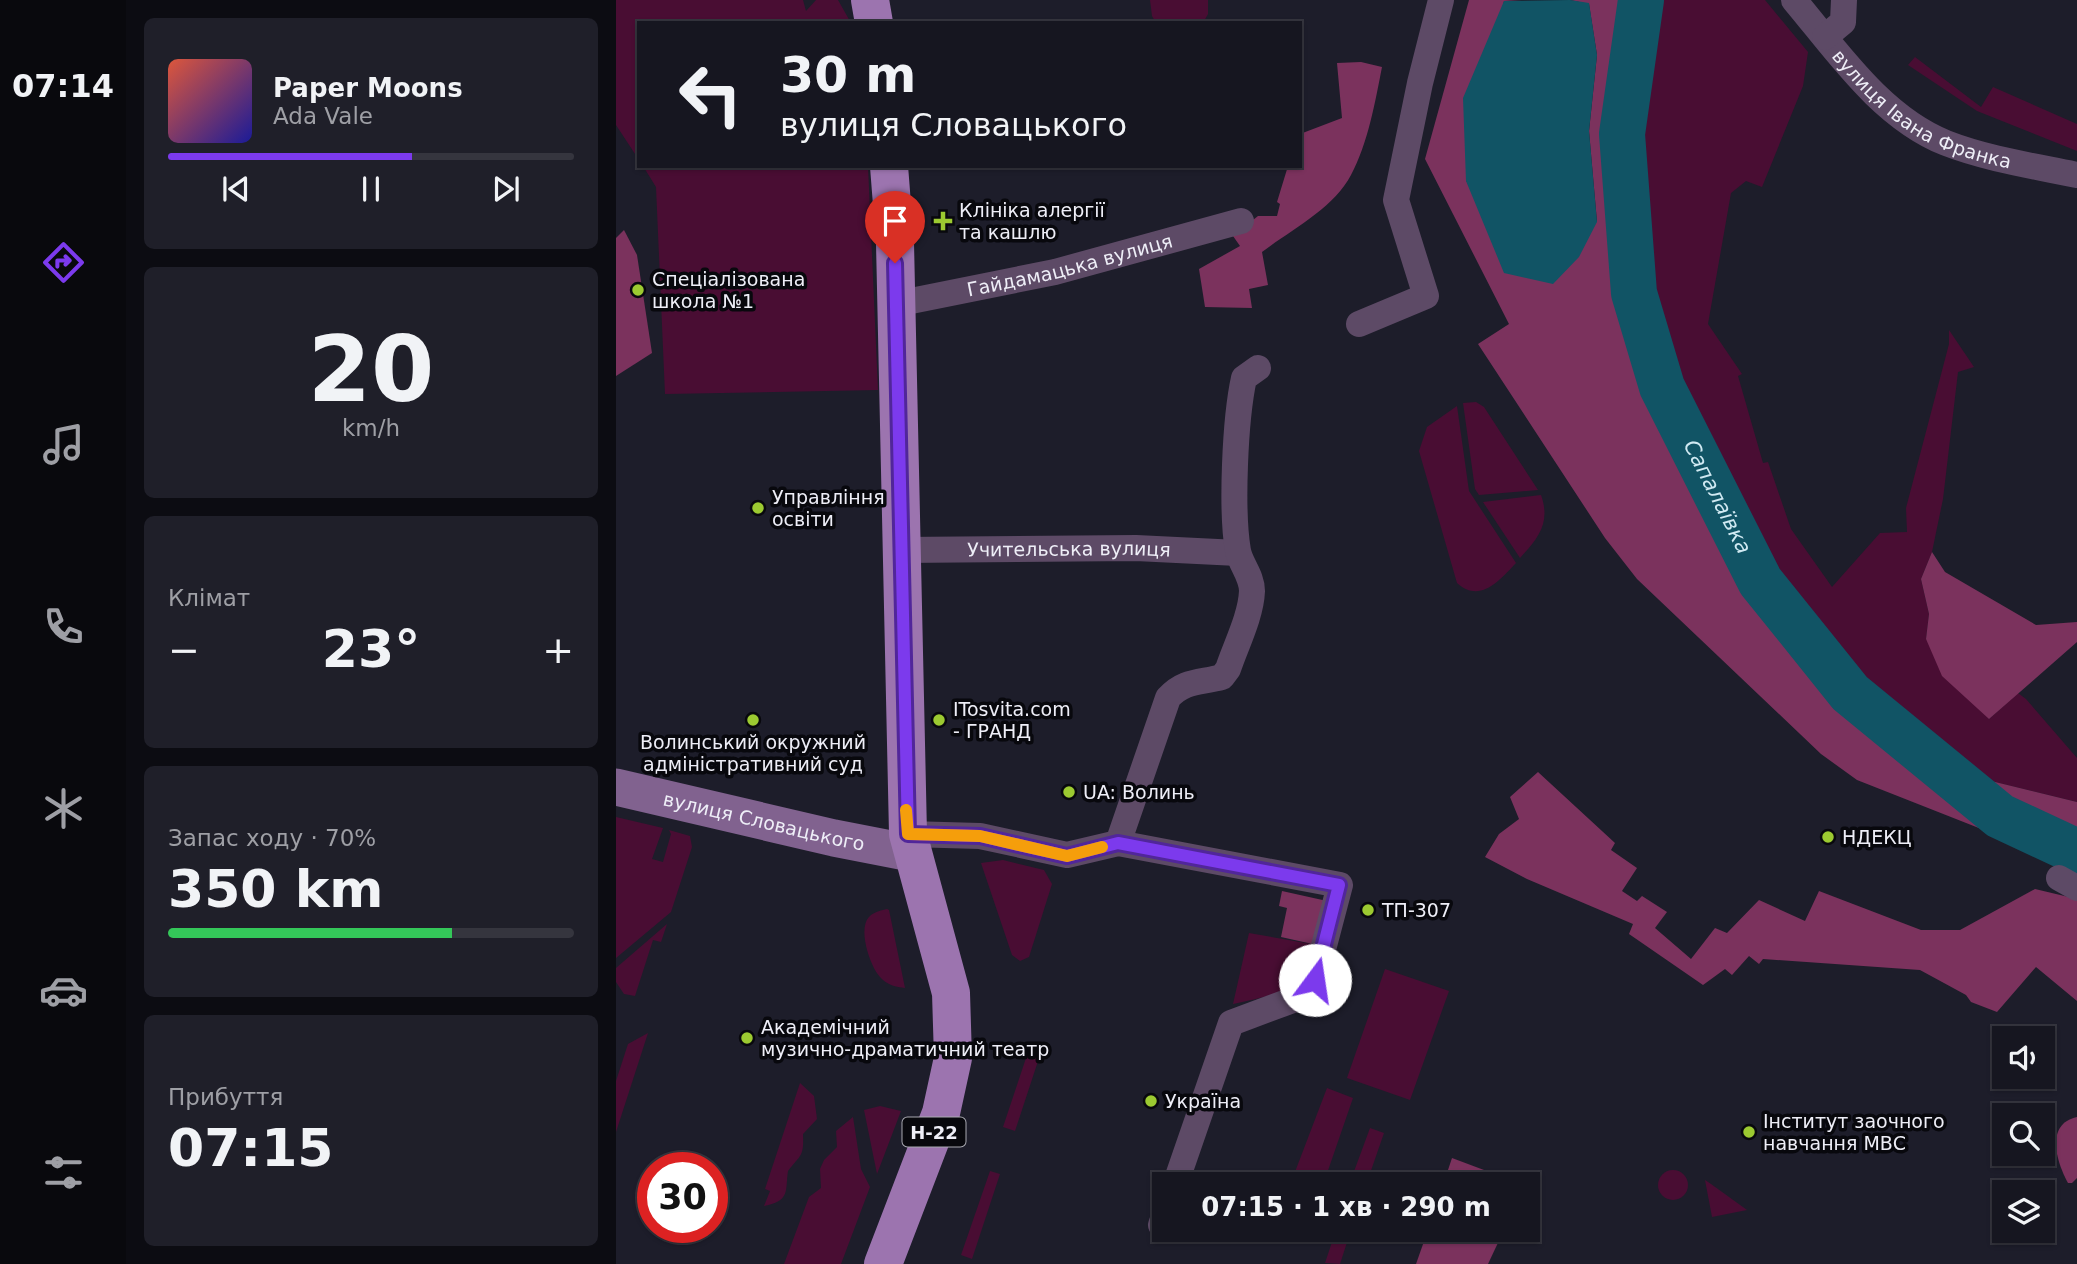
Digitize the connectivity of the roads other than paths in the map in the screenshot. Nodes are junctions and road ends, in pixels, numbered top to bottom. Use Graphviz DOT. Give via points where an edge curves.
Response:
graph roads {
  1 [pos="870,0"];
  2 [pos="1441,0"];
  3 [pos="1794,0"];
  4 [pos="1844,0"];
  5 [pos="874,21"];
  6 [pos="1825,37"];
  7 [pos="889,168"];
  8 [pos="2077,175"];
  9 [pos="1241,220"];
  10 [pos="896,304"];
  11 [pos="1359,324"];
  12 [pos="1258,368"];
  13 [pos="901,550"];
  14 [pos="1238,553"];
  15 [pos="616,787"];
  16 [pos="1118,843"];
  17 [pos="910,844"];
  18 [pos="1179,1172"];
  19 [pos="883,1264"];
  1 -- 5 [label="main road"];
  2 -- 11 [label="street" via="1396,200 1426,296"];
  3 -- 6 [label="street, вулиця Івана Франка"];
  4 -- 6 [label="street" via="1843,22"];
  6 -- 8 [label="street, вулиця Івана Франка" via="1901,117 1945,142"];
  7 -- 10 [label="main road, Н-22"];
  9 -- 10 [label="street, Гайдамацька вулиця" via="1055,272"];
  10 -- 13 [label="main road, Н-22"];
  12 -- 14 [label="street" via="1244,378 1241,393"];
  13 -- 14 [label="street, Учительська вулиця" via="1136,548"];
  13 -- 17 [label="main road, Н-22"];
  14 -- 16 [label="street" via="1252,589 1228,669 1222,677 1178,687 1168,698"];
  15 -- 17 [label="main road, вулиця Словацького" via="834,838"];
  16 -- 17 [label="street, вулиця Словацького" via="1067,856 980,836"];
  16 -- 18 [label="street, вулиця Словацького" via="1339,885 1315,980 1290,1001 1231,1023"];
  17 -- 19 [label="main road, Н-22" via="951,993 953,1058 941,1114"];
}
